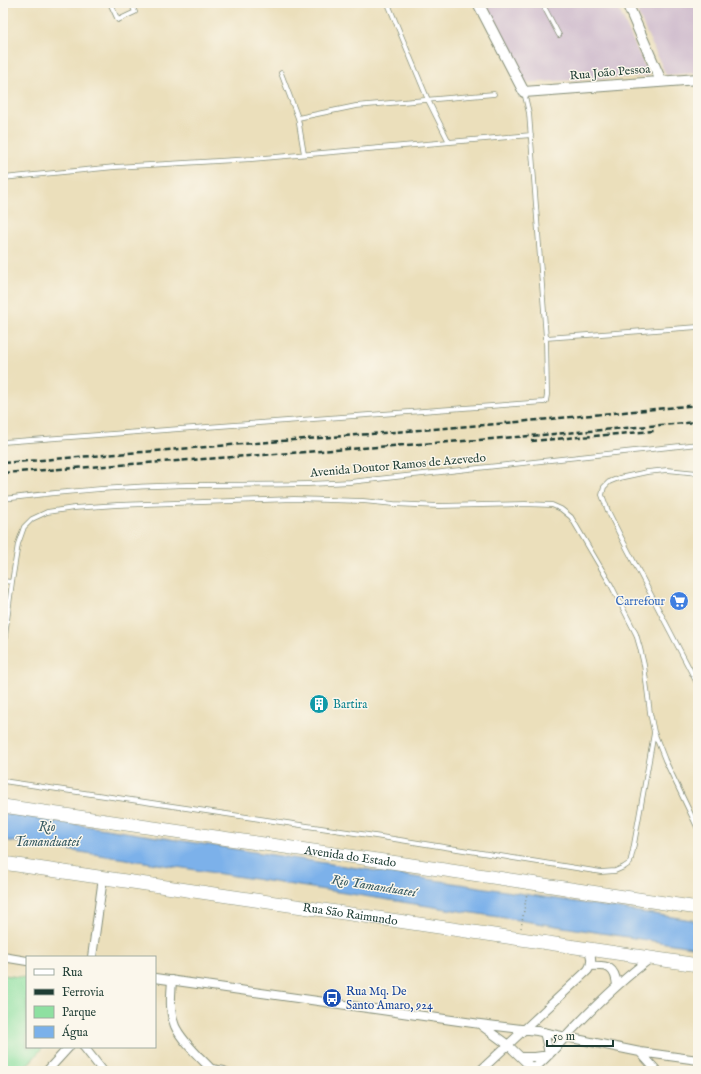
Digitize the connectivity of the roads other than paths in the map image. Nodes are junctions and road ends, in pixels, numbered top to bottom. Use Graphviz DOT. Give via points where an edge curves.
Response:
graph roads {
  1 [pos="110,3"];
  2 [pos="131,3"];
  3 [pos="478,3"];
  4 [pos="542,3"];
  5 [pos="626,3"];
  6 [pos="389,6"];
  7 [pos="559,35"];
  8 [pos="281,73"];
  9 [pos="698,79"];
  10 [pos="661,81"];
  11 [pos="524,92"];
  12 [pos="494,94"];
  13 [pos="428,100"];
  14 [pos="298,118"];
  15 [pos="531,136"];
  16 [pos="449,142"];
  17 [pos="304,154"];
  18 [pos="3,178"];
  19 [pos="698,327"];
  20 [pos="546,338"];
  21 [pos="3,442"];
  22 [pos="698,444"];
  23 [pos="698,473"];
  24 [pos="3,499"];
  25 [pos="3,581"];
  26 [pos="12,582"];
  27 [pos="3,652"];
  28 [pos="698,685"];
  29 [pos="654,732"];
  30 [pos="3,781"];
  31 [pos="3,806"];
  32 [pos="698,829"];
  33 [pos="3,863"];
  34 [pos="103,878"];
  35 [pos="698,908"];
  36 [pos="589,949"];
  37 [pos="92,956"];
  38 [pos="3,957"];
  39 [pos="651,958"];
  40 [pos="26,961"];
  41 [pos="698,965"];
  42 [pos="591,966"];
  43 [pos="156,978"];
  44 [pos="172,980"];
  45 [pos="617,985"];
  46 [pos="480,1024"];
  47 [pos="524,1029"];
  48 [pos="544,1032"];
  49 [pos="566,1037"];
  50 [pos="508,1045"];
  51 [pos="68,1048"];
  52 [pos="85,1048"];
  53 [pos="640,1052"];
  54 [pos="549,1055"];
  55 [pos="521,1057"];
  56 [pos="698,1060"];
  57 [pos="212,1070"];
  58 [pos="533,1070"];
  59 [pos="47,1071"];
  60 [pos="103,1071"];
  61 [pos="224,1071"];
  62 [pos="480,1071"];
  63 [pos="657,1071"];
  1 -- 2 [label="lane" via="118,20 136,12"];
  3 -- 11 [label="street"];
  4 -- 7 [label="lane"];
  5 -- 10 [label="street"];
  6 -- 13 [label="lane"];
  8 -- 14 [label="lane"];
  9 -- 10 [label="street, Rua João Pessoa"];
  10 -- 11 [label="street, Rua João Pessoa"];
  11 -- 15 [label="lane"];
  12 -- 13 [label="lane"];
  13 -- 14 [label="lane" via="356,106"];
  13 -- 16 [label="lane"];
  14 -- 17 [label="lane"];
  15 -- 16 [label="lane"];
  15 -- 20 [label="lane"];
  16 -- 17 [label="lane"];
  17 -- 18 [label="lane" via="115,167"];
  19 -- 20 [label="lane"];
  20 -- 21 [label="lane" via="547,400 544,402"];
  22 -- 24 [label="lane, Avenida Doutor Ramos de Azevedo" via="325,484 103,488"];
  23 -- 28 [label="lane" via="667,470 619,478 604,487 602,495"];
  25 -- 26 [label="lane"];
  26 -- 27 [label="lane"];
  26 -- 29 [label="lane" via="18,544 24,527 32,519 47,512 74,508 294,500 439,506 552,505 571,517 636,634 644,665"];
  29 -- 30 [label="lane" via="634,850 630,863 615,871 601,872"];
  29 -- 32 [label="lane"];
  31 -- 35 [label="highway, Avenida do Estado"];
  33 -- 34 [label="highway, Rua São Raimundo"];
  34 -- 36 [label="highway, Rua São Raimundo"];
  34 -- 37 [label="street"];
  36 -- 39 [label="highway, Rua São Raimundo"];
  36 -- 42 [label="street"];
  38 -- 40 [label="street"];
  39 -- 41 [label="highway, Rua São Raimundo"];
  39 -- 45 [label="street"];
  42 -- 45 [label="street" via="607,966 616,975"];
  42 -- 47 [label="street"];
  43 -- 44 [label="street"];
  44 -- 46 [label="street"];
  44 -- 57 [label="street" via="170,998 175,1026 184,1040"];
  45 -- 49 [label="street"];
  46 -- 47 [label="street"];
  46 -- 50 [label="street"];
  47 -- 48 [label="street"];
  47 -- 50 [label="street"];
  48 -- 49 [label="street"];
  48 -- 54 [label="street"];
  49 -- 53 [label="street"];
  49 -- 54 [label="street"];
  50 -- 55 [label="street"];
  50 -- 62 [label="street"];
  51 -- 59 [label="street"];
  52 -- 60 [label="street"];
  53 -- 56 [label="street"];
  53 -- 63 [label="street"];
  54 -- 55 [label="street"];
  54 -- 58 [label="street"];
  55 -- 58 [label="street"];
  57 -- 61 [label="street"];
}
